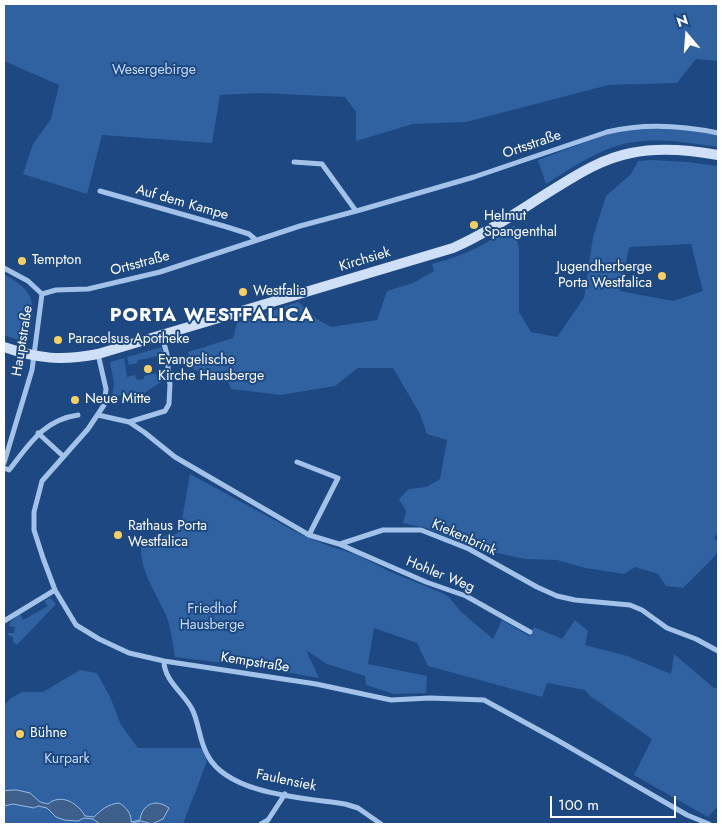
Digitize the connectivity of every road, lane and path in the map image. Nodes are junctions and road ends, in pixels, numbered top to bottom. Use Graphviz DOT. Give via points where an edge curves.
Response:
graph roads {
  1 [pos="718,132"];
  2 [pos="718,155"];
  3 [pos="294,162"];
  4 [pos="100,191"];
  5 [pos="356,211"];
  6 [pos="256,240"];
  7 [pos="4,268"];
  8 [pos="42,294"];
  9 [pos="162,336"];
  10 [pos="4,347"];
  11 [pos="98,354"];
  12 [pos="34,357"];
  13 [pos="78,415"];
  14 [pos="98,415"];
  15 [pos="129,422"];
  16 [pos="38,433"];
  17 [pos="6,441"];
  18 [pos="63,456"];
  19 [pos="297,462"];
  20 [pos="4,463"];
  21 [pos="4,468"];
  22 [pos="309,534"];
  23 [pos="339,544"];
  24 [pos="56,590"];
  25 [pos="4,621"];
  26 [pos="530,632"];
  27 [pos="718,651"];
  28 [pos="164,661"];
  29 [pos="285,794"];
  30 [pos="261,824"];
  31 [pos="381,824"];
  32 [pos="710,824"];
  1 -- 5 [label="street, Ortsstraße" via="676,126 625,127 474,177"];
  2 -- 9 [label="main road, Kirchsiek" via="662,150 617,156 577,174 490,229 453,248"];
  3 -- 5 [label="street" via="322,164"];
  4 -- 6 [label="street, Auf dem Kampe" via="227,227 249,234"];
  5 -- 6 [label="street, Ortsstraße"];
  6 -- 8 [label="street, Ortsstraße" via="121,282"];
  7 -- 8 [label="street, Hauptstraße" via="28,281"];
  8 -- 12 [label="street, Hauptstraße"];
  9 -- 11 [label="main road, Kirchsiek"];
  9 -- 15 [label="street" via="168,358 168,404 165,411"];
  10 -- 12 [label="main road, Kirchsiek"];
  11 -- 12 [label="main road, Kirchsiek" via="75,359"];
  11 -- 14 [label="street, Kempstraße" via="106,389 104,405"];
  12 -- 17 [label="street, Hauptstraße"];
  13 -- 16 [label="street" via="62,419"];
  14 -- 15 [label="street"];
  14 -- 18 [label="street, Kempstraße"];
  15 -- 22 [label="street" via="175,457"];
  16 -- 18 [label="street"];
  16 -- 21 [label="street" via="9,470"];
  17 -- 20 [label="street, Hauptstraße"];
  18 -- 24 [label="street, Kempstraße" via="42,481 34,512 34,530"];
  19 -- 22 [label="street" via="338,478"];
  22 -- 23 [label="street"];
  23 -- 26 [label="street, Hohler Weg" via="466,596"];
  23 -- 27 [label="street, Kiekenbrink" via="383,530 421,530 468,549 557,596 630,605 667,628"];
  24 -- 25 [label="street"];
  24 -- 28 [label="street, Kempstraße" via="76,625 129,653"];
  28 -- 29 [label="street, Faulensiek" via="164,671 193,710 208,758 230,777 244,784"];
  28 -- 32 [label="street, Kempstraße" via="316,684 391,700 484,700 687,816"];
  29 -- 30 [label="street" via="268,820"];
  29 -- 31 [label="street, Faulensiek" via="358,808"];
}
